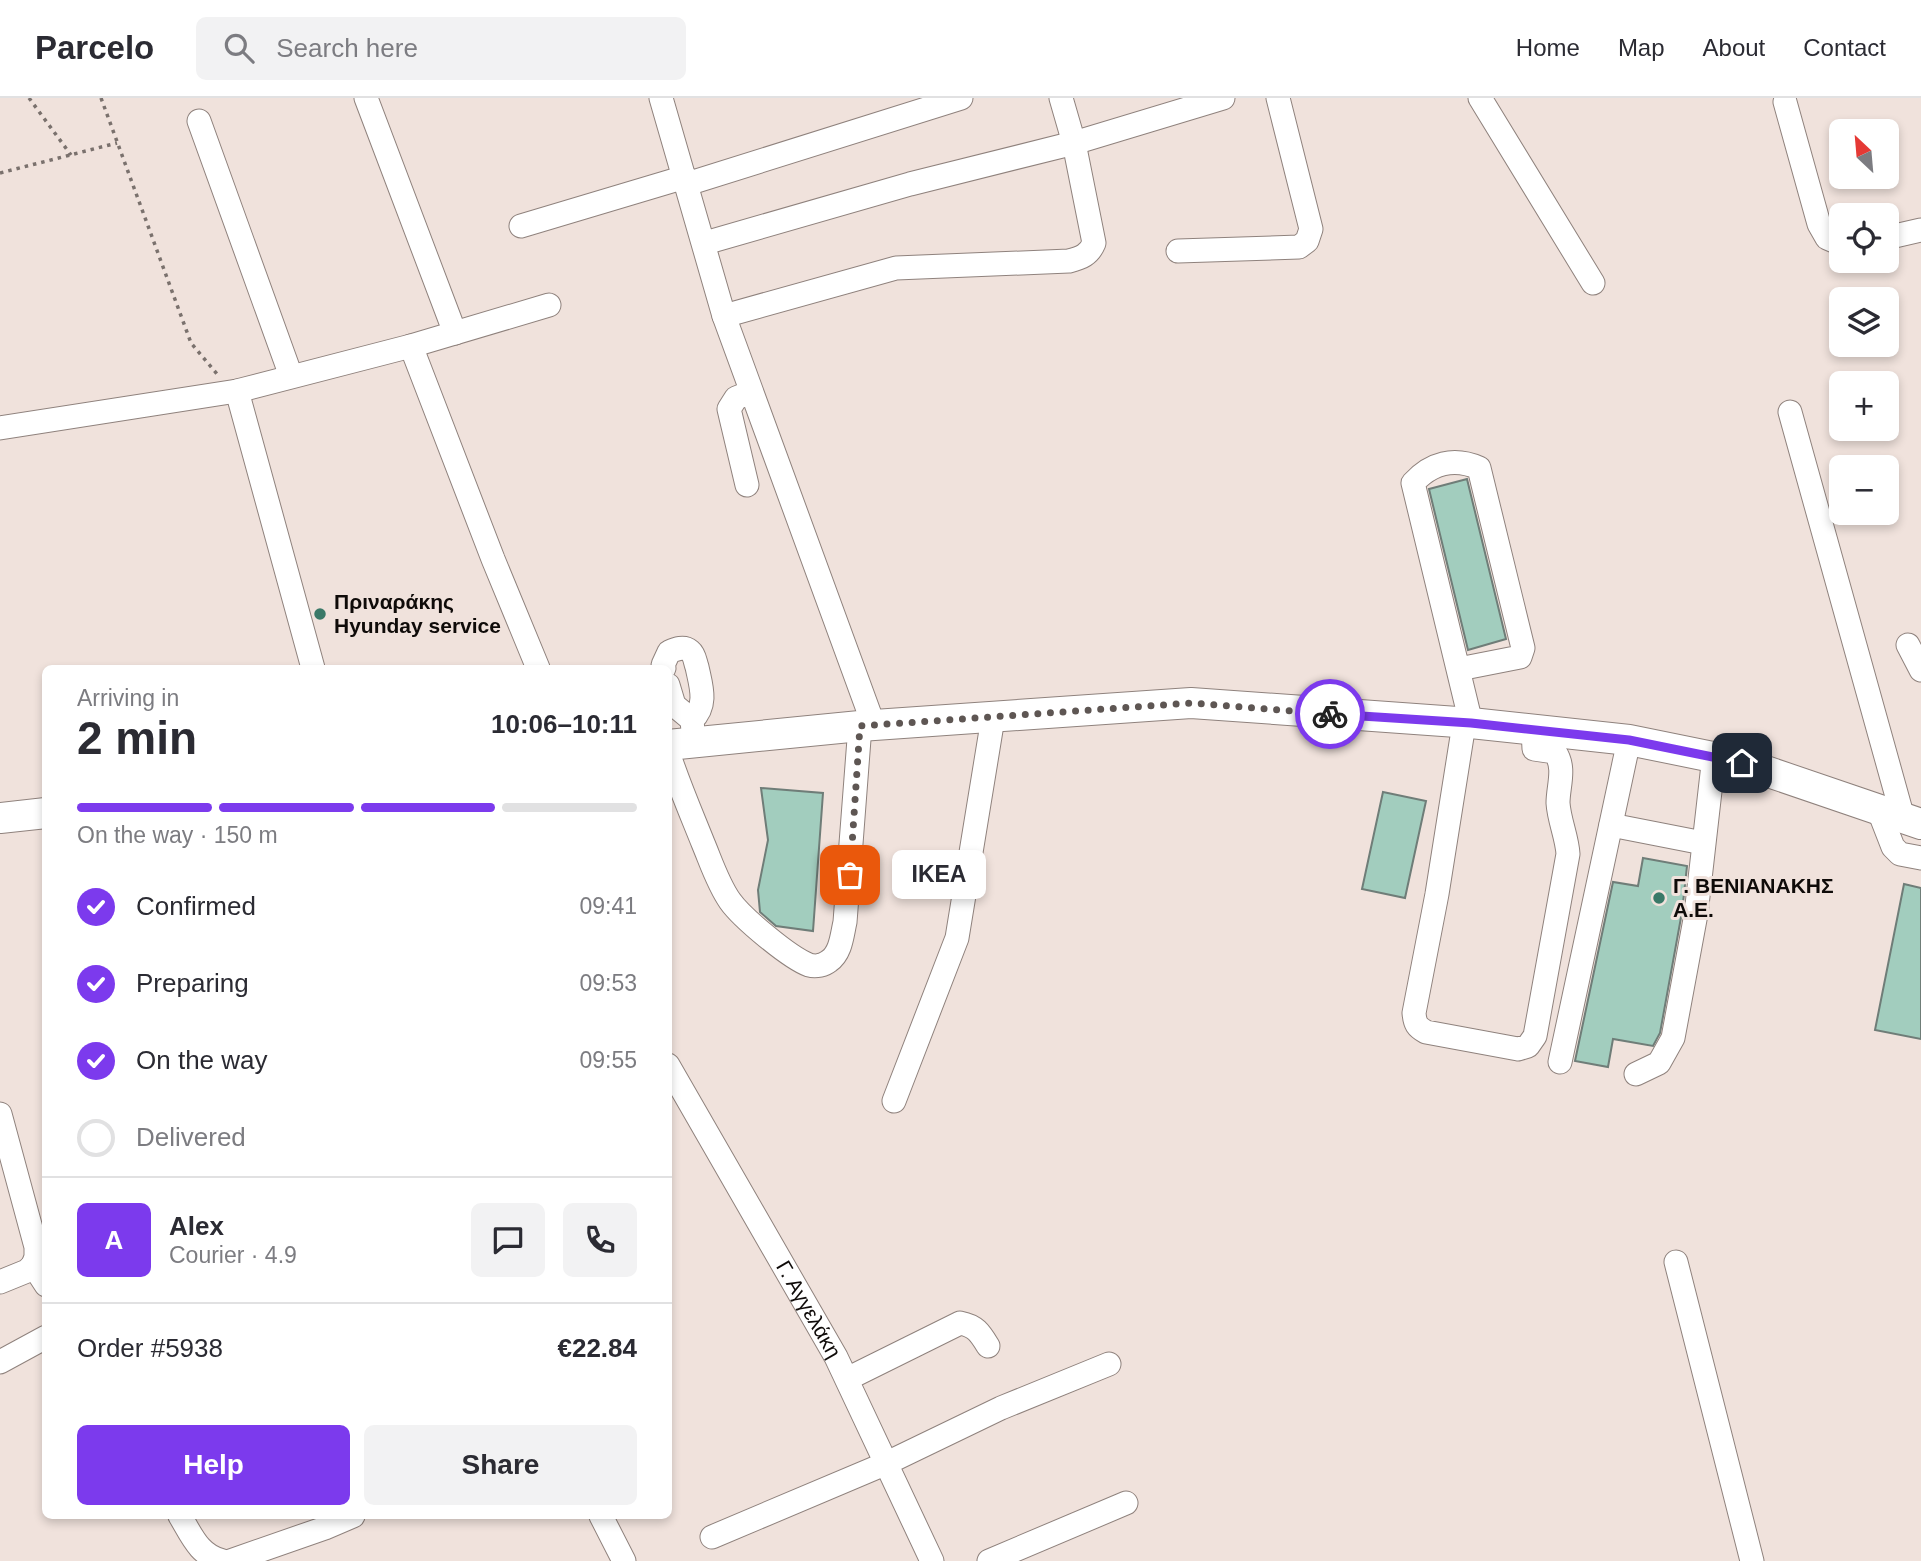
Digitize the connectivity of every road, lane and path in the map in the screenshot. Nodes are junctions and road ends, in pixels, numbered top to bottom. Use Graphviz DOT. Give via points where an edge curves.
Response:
graph roads {
  1 [pos="29,98"];
  2 [pos="101,98"];
  3 [pos="366,98"];
  4 [pos="661,98"];
  5 [pos="961,98"];
  6 [pos="1061,98"];
  7 [pos="1223,98"];
  8 [pos="1278,98"];
  9 [pos="1480,98"];
  10 [pos="1785,102"];
  11 [pos="199,121"];
  12 [pos="117,143"];
  13 [pos="1074,143"];
  14 [pos="71,155"];
  15 [pos="0,173"];
  16 [pos="686,181"];
  17 [pos="521,226"];
  18 [pos="1921,230"];
  19 [pos="1899,235"];
  20 [pos="1829,239"];
  21 [pos="705,243"];
  22 [pos="1178,251"];
  23 [pos="1593,284"];
  24 [pos="549,306"];
  25 [pos="724,316"];
  26 [pos="455,333"];
  27 [pos="411,346"];
  28 [pos="291,376"];
  29 [pos="237,391"];
  30 [pos="751,392"];
  31 [pos="1790,412"];
  32 [pos="0,428"];
  33 [pos="747,485"];
  34 [pos="1908,645"];
  35 [pos="312,665"];
  36 [pos="537,665"];
  37 [pos="663,665"];
  38 [pos="1459,669"];
  39 [pos="1921,670"];
  40 [pos="672,698"];
  41 [pos="993,718"];
  42 [pos="1468,723"];
  43 [pos="867,726"];
  44 [pos="1532,729"];
  45 [pos="681,740"];
  46 [pos="1629,740"];
  47 [pos="1714,756"];
  48 [pos="42,813"];
  49 [pos="0,818"];
  50 [pos="1901,818"];
  51 [pos="1611,825"];
  52 [pos="1703,843"];
  53 [pos="1921,858"];
  54 [pos="1560,1062"];
  55 [pos="672,1072"];
  56 [pos="1636,1074"];
  57 [pos="894,1101"];
  58 [pos="1,1119"];
  59 [pos="1676,1262"];
  60 [pos="33,1265"];
  61 [pos="42,1279"];
  62 [pos="0,1282"];
  63 [pos="42,1339"];
  64 [pos="988,1346"];
  65 [pos="0,1362"];
  66 [pos="1109,1364"];
  67 [pos="847,1379"];
  68 [pos="887,1463"];
  69 [pos="1126,1503"];
  70 [pos="182,1519"];
  71 [pos="346,1519"];
  72 [pos="603,1519"];
  73 [pos="712,1537"];
  74 [pos="222,1560"];
  75 [pos="624,1561"];
  76 [pos="932,1561"];
  77 [pos="989,1561"];
  78 [pos="1752,1561"];
  1 -- 14 [label="path"];
  2 -- 12 [label="path"];
  3 -- 26 [label="street"];
  4 -- 16 [label="street"];
  5 -- 16 [label="street"];
  6 -- 13 [label="street"];
  7 -- 13 [label="street"];
  8 -- 22 [label="street" via="1311,229 1307,241 1299,247"];
  9 -- 23 [label="street"];
  10 -- 20 [label="street" via="1819,224"];
  11 -- 28 [label="street"];
  12 -- 14 [label="path"];
  12 -- 29 [label="path" via="191,343"];
  13 -- 21 [label="street"];
  13 -- 25 [label="street" via="1094,243 1080,258 896,268"];
  14 -- 15 [label="path"];
  16 -- 17 [label="street"];
  16 -- 21 [label="street"];
  18 -- 19 [label="street"];
  21 -- 25 [label="street"];
  24 -- 26 [label="street"];
  25 -- 30 [label="street"];
  26 -- 27 [label="street"];
  27 -- 28 [label="street"];
  27 -- 36 [label="street"];
  28 -- 29 [label="street"];
  29 -- 32 [label="street"];
  29 -- 35 [label="street"];
  30 -- 33 [label="street" via="736,398 729,409"];
  30 -- 43 [label="street"];
  31 -- 50 [label="street"];
  34 -- 39 [label="street"];
  37 -- 45 [label="street" via="669,652 689,650 703,692 699,713"];
  38 -- 38 [label="street" via="1413,483 1435,466 1453,462 1479,468 1523,648 1520,657"];
  38 -- 42 [label="street"];
  40 -- 45 [label="street"];
  41 -- 42 [label="main road" via="1191,703"];
  41 -- 43 [label="main road"];
  41 -- 57 [label="street" via="957,938"];
  42 -- 44 [label="main road"];
  42 -- 44 [label="street" via="1415,1022 1426,1032 1518,1049 1528,1046 1535,1036 1568,854 1558,805 1560,758 1555,752 1534,750"];
  43 -- 45 [label="main road"];
  43 -- 45 [label="street" via="845,922 831,960 811,966 743,917 730,901 704,845"];
  44 -- 46 [label="main road"];
  46 -- 47 [label="main road"];
  46 -- 51 [label="street"];
  47 -- 50 [label="main road"];
  47 -- 52 [label="street"];
  48 -- 49 [label="main road"];
  50 -- 53 [label="street" via="1893,848 1899,854"];
  51 -- 52 [label="street"];
  51 -- 54 [label="street"];
  52 -- 56 [label="street" via="1696,915 1674,1038 1659,1063"];
  55 -- 67 [label="street, Γ. Αγγελάκη"];
  58 -- 60 [label="street" via="36,1247"];
  59 -- 78 [label="street"];
  60 -- 61 [label="street"];
  60 -- 62 [label="street"];
  63 -- 65 [label="street"];
  64 -- 67 [label="street" via="979,1330 960,1323"];
  66 -- 68 [label="street" via="1001,1408"];
  67 -- 68 [label="street, Γ. Αγγελάκη"];
  68 -- 73 [label="street"];
  68 -- 76 [label="street, Γ. Αγγελάκη"];
  69 -- 77 [label="street"];
  70 -- 74 [label="street" via="197,1544"];
  71 -- 74 [label="street"];
  72 -- 75 [label="street"];
}
